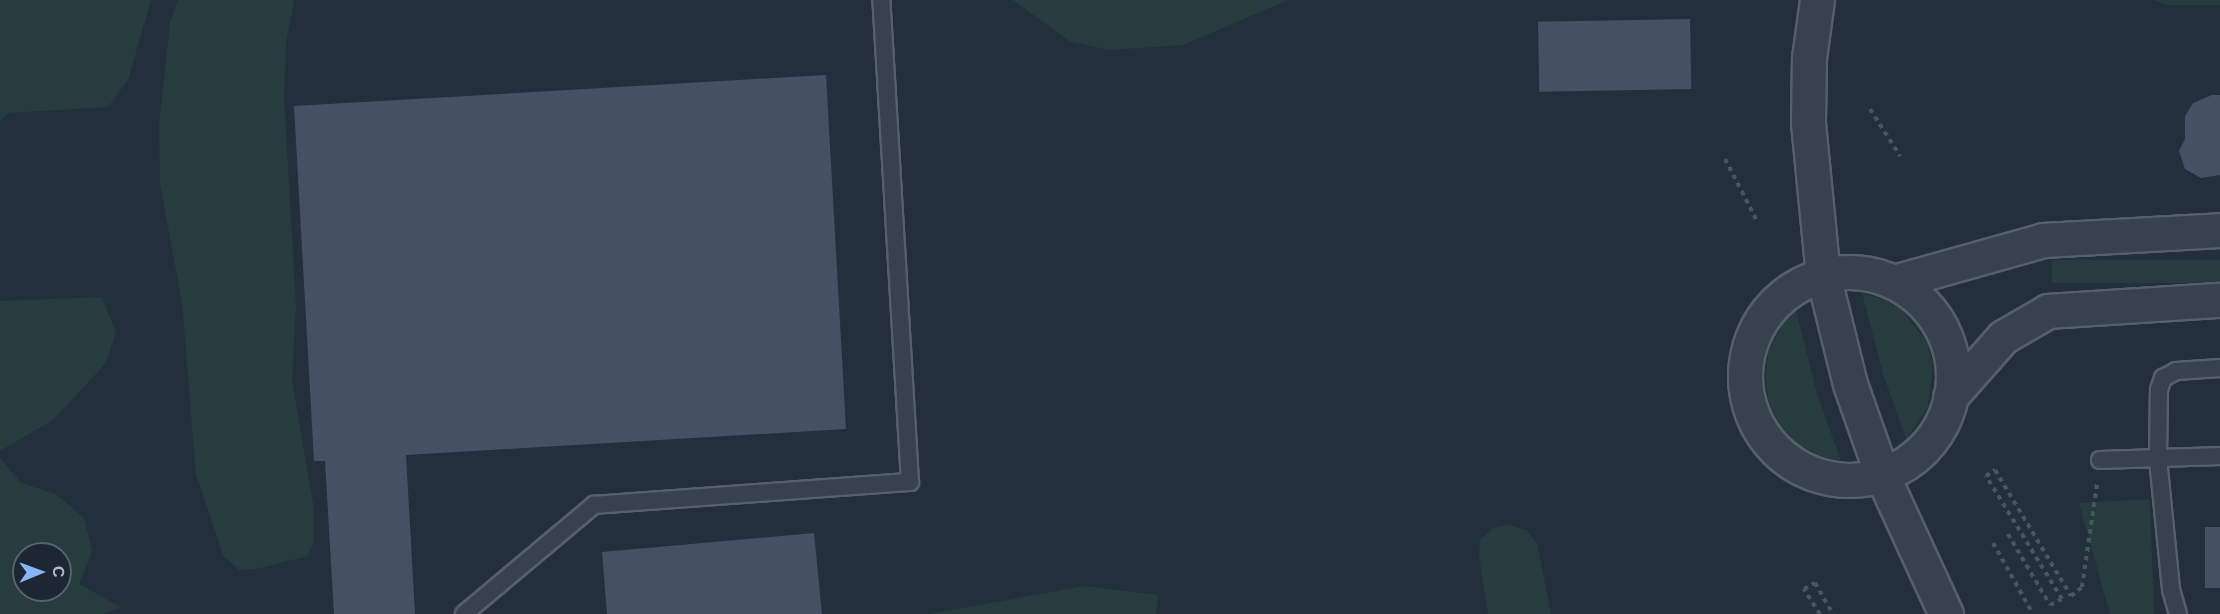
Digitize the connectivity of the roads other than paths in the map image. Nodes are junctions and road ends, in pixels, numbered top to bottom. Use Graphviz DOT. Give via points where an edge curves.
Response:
graph roads {
  1 [pos="881,0"];
  2 [pos="1817,0"];
  3 [pos="2220,230"];
  4 [pos="1823,275"];
  5 [pos="1894,282"];
  6 [pos="2220,300"];
  7 [pos="2220,368"];
  8 [pos="1950,398"];
  9 [pos="2220,456"];
  10 [pos="2158,458"];
  11 [pos="2100,460"];
  12 [pos="1882,475"];
  13 [pos="464,614"];
  14 [pos="1946,614"];
  15 [pos="2178,614"];
  1 -- 13 [label="lane" via="910,482 594,505"];
  2 -- 4 [label="street" via="1809,58 1808,123"];
  3 -- 5 [label="street" via="2043,240"];
  4 -- 5 [label="street" via="1871,274"];
  4 -- 12 [label="street" via="1850,384"];
  4 -- 12 [label="street" via="1800,284 1764,316 1750,345 1745,376 1750,408 1764,436 1786,459 1816,476 1842,481"];
  5 -- 8 [label="street" via="1932,312 1944,333 1953,360"];
  6 -- 8 [label="street" via="2048,310 2003,337"];
  7 -- 10 [label="lane" via="2176,371 2163,378 2159,390"];
  8 -- 12 [label="street" via="1934,437 1916,457"];
  9 -- 10 [label="lane"];
  10 -- 11 [label="lane"];
  10 -- 15 [label="lane" via="2171,589"];
  12 -- 14 [label="street"];
}
